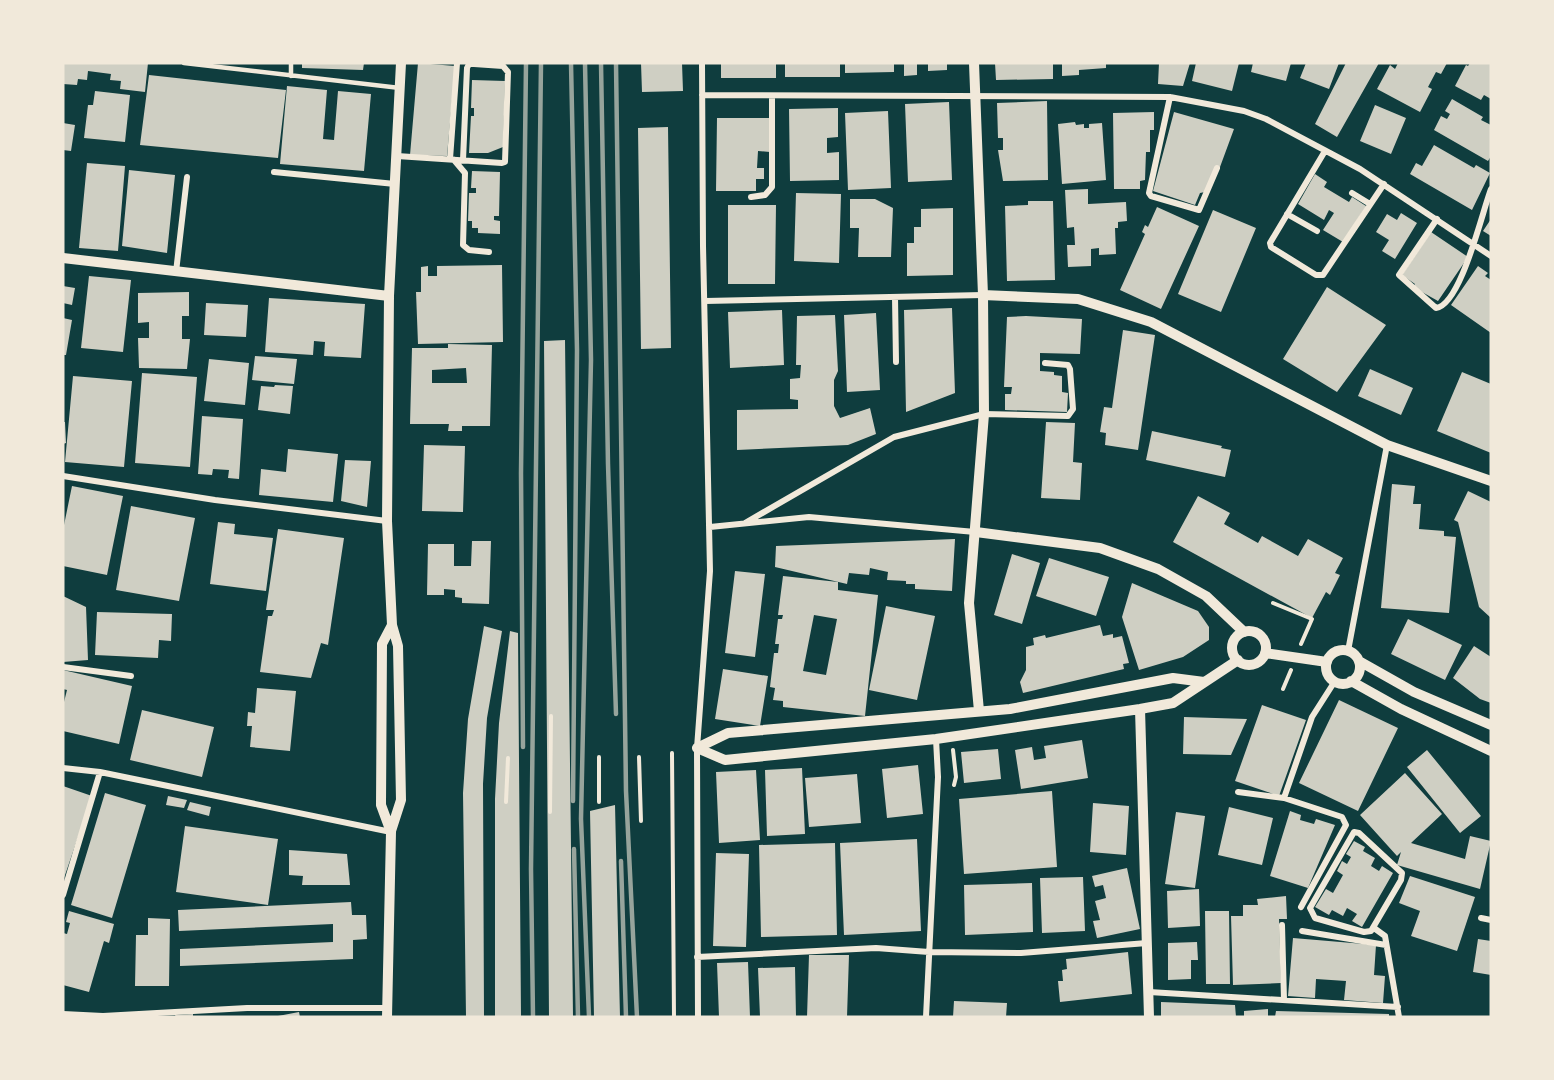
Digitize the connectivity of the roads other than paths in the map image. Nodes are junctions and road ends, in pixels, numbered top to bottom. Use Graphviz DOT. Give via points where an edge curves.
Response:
graph roads {
  1 [pos="184,63"];
  2 [pos="291,63"];
  3 [pos="401,63"];
  4 [pos="458,63"];
  5 [pos="702,63"];
  6 [pos="974,63"];
  7 [pos="291,76"];
  8 [pos="399,88"];
  9 [pos="702,95"];
  10 [pos="772,96"];
  11 [pos="975,96"];
  12 [pos="1170,97"];
  13 [pos="1325,151"];
  14 [pos="397,156"];
  15 [pos="452,160"];
  16 [pos="463,160"];
  17 [pos="1217,168"];
  18 [pos="273,172"];
  19 [pos="187,177"];
  20 [pos="395,184"];
  21 [pos="1383,184"];
  22 [pos="1491,189"];
  23 [pos="1352,194"];
  24 [pos="751,196"];
  25 [pos="1370,204"];
  26 [pos="1287,214"];
  27 [pos="1437,219"];
  28 [pos="1317,231"];
  29 [pos="1474,244"];
  30 [pos="489,252"];
  31 [pos="1491,256"];
  32 [pos="63,258"];
  33 [pos="176,272"];
  34 [pos="983,295"];
  35 [pos="389,296"];
  36 [pos="894,297"];
  37 [pos="705,301"];
  38 [pos="896,362"];
  39 [pos="1045,363"];
  40 [pos="984,414"];
  41 [pos="1387,445"];
  42 [pos="63,476"];
  43 [pos="1491,481"];
  44 [pos="387,521"];
  45 [pos="745,523"];
  46 [pos="710,527"];
  47 [pos="976,532"];
  48 [pos="392,625"];
  49 [pos="1244,632"];
  50 [pos="1348,651"];
  51 [pos="1264,653"];
  52 [pos="1238,660"];
  53 [pos="1359,661"];
  54 [pos="1327,662"];
  55 [pos="63,667"];
  56 [pos="131,676"];
  57 [pos="1335,681"];
  58 [pos="1351,681"];
  59 [pos="1204,682"];
  60 [pos="1140,709"];
  61 [pos="980,711"];
  62 [pos="1491,725"];
  63 [pos="936,739"];
  64 [pos="697,748"];
  65 [pos="1491,751"];
  66 [pos="63,768"];
  67 [pos="100,772"];
  68 [pos="1238,792"];
  69 [pos="1284,798"];
  70 [pos="391,832"];
  71 [pos="63,895"];
  72 [pos="1301,907"];
  73 [pos="1481,918"];
  74 [pos="1491,920"];
  75 [pos="1282,925"];
  76 [pos="1374,928"];
  77 [pos="1302,931"];
  78 [pos="1148,943"];
  79 [pos="1386,945"];
  80 [pos="929,952"];
  81 [pos="697,957"];
  82 [pos="1149,992"];
  83 [pos="1284,1000"];
  84 [pos="1398,1007"];
  85 [pos="387,1012"];
  86 [pos="63,1014"];
  87 [pos="698,1017"];
  88 [pos="926,1017"];
  89 [pos="1149,1017"];
  90 [pos="1399,1017"];
  1 -- 7 [label="lane"];
  2 -- 7 [label="lane"];
  3 -- 8 [label="street"];
  4 -- 15 [label="street"];
  5 -- 9 [label="street"];
  6 -- 11 [label="street"];
  7 -- 8 [label="lane"];
  8 -- 14 [label="street"];
  9 -- 10 [label="street"];
  9 -- 37 [label="street"];
  10 -- 11 [label="street"];
  10 -- 24 [label="street" via="772,187 765,195"];
  11 -- 12 [label="street"];
  11 -- 34 [label="street"];
  12 -- 13 [label="street" via="1255,114"];
  12 -- 17 [label="street" via="1149,187 1151,196 1199,210"];
  13 -- 21 [label="street"];
  13 -- 26 [label="street"];
  14 -- 15 [label="street"];
  14 -- 20 [label="street"];
  15 -- 16 [label="street"];
  15 -- 30 [label="street" via="465,172 463,245 469,250"];
  16 -- 16 [label="street" via="502,163 506,159 508,72 503,66 470,64 467,68"];
  18 -- 20 [label="street"];
  19 -- 33 [label="street"];
  20 -- 35 [label="street"];
  21 -- 25 [label="street"];
  21 -- 27 [label="street"];
  22 -- 29 [label="street"];
  23 -- 25 [label="street"];
  25 -- 26 [label="street" via="1320,277 1271,247"];
  26 -- 28 [label="street"];
  27 -- 29 [label="street"];
  27 -- 29 [label="street" via="1399,275 1436,308 1446,304"];
  29 -- 31 [label="street"];
  32 -- 33 [label="street"];
  33 -- 35 [label="street"];
  34 -- 36 [label="street"];
  34 -- 40 [label="street"];
  34 -- 41 [label="street" via="1078,299 1151,322"];
  35 -- 44 [label="street"];
  36 -- 37 [label="street"];
  36 -- 38 [label="street"];
  37 -- 46 [label="street"];
  39 -- 40 [label="street" via="1068,365 1072,414"];
  40 -- 45 [label="street" via="894,437"];
  40 -- 47 [label="street"];
  41 -- 43 [label="street"];
  41 -- 50 [label="street"];
  42 -- 44 [label="street"];
  44 -- 48 [label="street"];
  45 -- 46 [label="street"];
  45 -- 47 [label="street" via="809,517"];
  46 -- 64 [label="street"];
  47 -- 49 [label="street" via="1100,548 1158,570 1206,597"];
  47 -- 61 [label="street" via="969,603"];
  48 -- 70 [label="street" via="398,646 401,800"];
  48 -- 70 [label="street" via="382,644 381,793"];
  49 -- 51 [label="street" via="1254,632 1262,638"];
  49 -- 52 [label="street" via="1233,643 1233,654"];
  50 -- 53 [label="street"];
  50 -- 54 [label="street" via="1338,651"];
  51 -- 52 [label="street" via="1252,664"];
  51 -- 54 [label="street"];
  52 -- 59 [label="street"];
  53 -- 58 [label="street" via="1359,673"];
  53 -- 62 [label="street" via="1414,692"];
  54 -- 57 [label="street" via="1328,673"];
  55 -- 56 [label="street"];
  57 -- 58 [label="street"];
  57 -- 69 [label="street" via="1312,717"];
  58 -- 65 [label="street" via="1401,710"];
  59 -- 60 [label="street" via="1173,703"];
  59 -- 61 [label="street" via="1173,678 1010,709"];
  60 -- 63 [label="street"];
  60 -- 78 [label="street"];
  61 -- 64 [label="street" via="728,733"];
  63 -- 64 [label="street" via="725,760"];
  63 -- 80 [label="street" via="938,777"];
  64 -- 81 [label="street"];
  66 -- 67 [label="street"];
  67 -- 70 [label="street"];
  67 -- 71 [label="street"];
  68 -- 69 [label="street"];
  69 -- 72 [label="street" via="1342,817 1346,825"];
  70 -- 85 [label="street"];
  73 -- 74 [label="street"];
  75 -- 83 [label="street"];
  76 -- 76 [label="street" via="1364,932 1311,915 1310,908 1354,832 1402,873"];
  76 -- 79 [label="street" via="1381,931"];
  77 -- 79 [label="street"];
  78 -- 80 [label="street" via="1021,953"];
  78 -- 82 [label="street"];
  79 -- 84 [label="street"];
  80 -- 81 [label="street" via="876,948"];
  80 -- 88 [label="street"];
  81 -- 87 [label="street"];
  82 -- 83 [label="street"];
  82 -- 89 [label="street"];
  83 -- 84 [label="street"];
  84 -- 90 [label="street"];
  85 -- 86 [label="street" via="247,1008 104,1016"];
}
